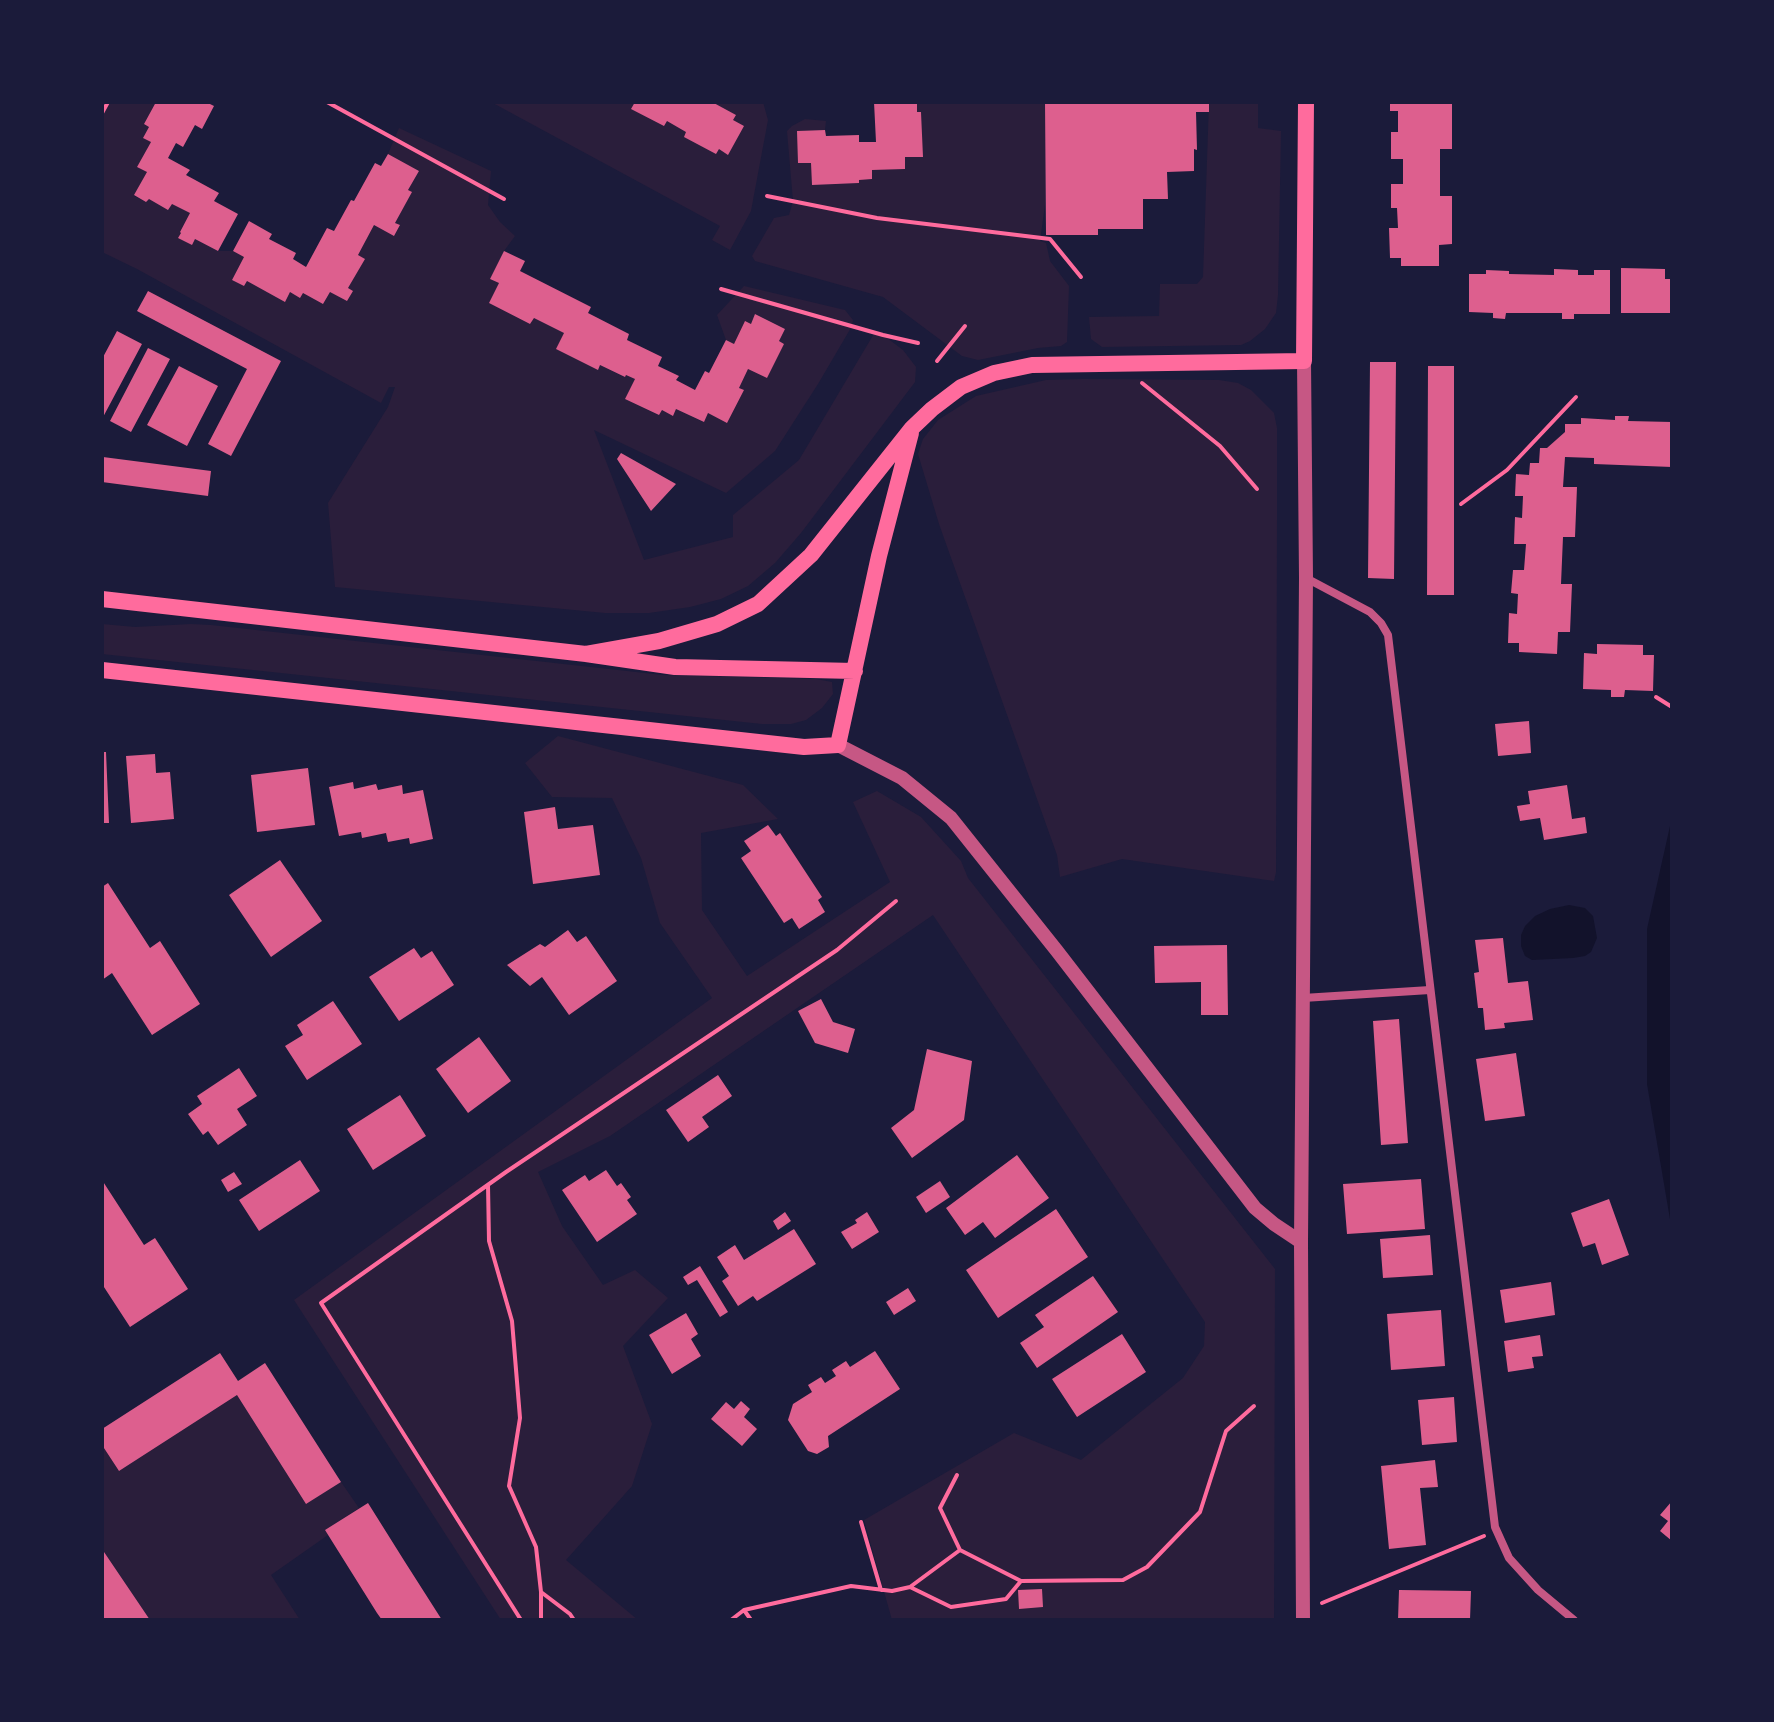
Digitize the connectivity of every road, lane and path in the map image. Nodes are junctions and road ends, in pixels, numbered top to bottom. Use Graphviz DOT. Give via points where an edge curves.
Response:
graph roads {
  1 [pos="108,102"];
  2 [pos="327,102"];
  3 [pos="1306,102"];
  4 [pos="102,113"];
  5 [pos="767,196"];
  6 [pos="504,199"];
  7 [pos="1081,277"];
  8 [pos="721,289"];
  9 [pos="965,326"];
  10 [pos="918,343"];
  11 [pos="937,361"];
  12 [pos="1304,361"];
  13 [pos="1118,363"];
  14 [pos="1576,397"];
  15 [pos="912,428"];
  16 [pos="1257,489"];
  17 [pos="1461,504"];
  18 [pos="1306,578"];
  19 [pos="102,599"];
  20 [pos="586,654"];
  21 [pos="102,670"];
  22 [pos="855,671"];
  23 [pos="1656,697"];
  24 [pos="1672,707"];
  25 [pos="838,745"];
  26 [pos="896,901"];
  27 [pos="1430,990"];
  28 [pos="1303,998"];
  29 [pos="488,1185"];
  30 [pos="1301,1242"];
  31 [pos="1254,1406"];
  32 [pos="957,1475"];
  33 [pos="861,1522"];
  34 [pos="1497,1531"];
  35 [pos="960,1550"];
  36 [pos="1021,1581"];
  37 [pos="910,1587"];
  38 [pos="881,1590"];
  39 [pos="541,1592"];
  40 [pos="744,1610"];
  41 [pos="1303,1616"];
  42 [pos="521,1620"];
  43 [pos="541,1620"];
  44 [pos="574,1620"];
  45 [pos="731,1620"];
  46 [pos="751,1620"];
  47 [pos="1574,1620"];
  1 -- 4 [label="path"];
  2 -- 6 [label="path"];
  3 -- 12 [label="main road"];
  5 -- 7 [label="path" via="877,218 1050,239"];
  8 -- 10 [label="path"];
  9 -- 11 [label="path"];
  12 -- 13 [label="main road"];
  12 -- 18 [label="street"];
  13 -- 15 [label="main road" via="1032,365 994,373 961,387"];
  13 -- 16 [label="path" via="1220,446"];
  14 -- 17 [label="path" via="1507,470"];
  15 -- 20 [label="main road" via="811,555 758,604 717,624 659,641"];
  15 -- 22 [label="main road"];
  18 -- 27 [label="street" via="1370,612 1388,635"];
  18 -- 28 [label="street"];
  19 -- 20 [label="main road"];
  20 -- 22 [label="main road" via="675,667"];
  21 -- 25 [label="main road" via="804,747"];
  22 -- 25 [label="main road"];
  23 -- 24 [label="path"];
  25 -- 30 [label="street" via="902,778 951,818 1255,1208"];
  26 -- 29 [label="path" via="837,950"];
  27 -- 28 [label="street"];
  27 -- 34 [label="street"];
  28 -- 30 [label="street"];
  29 -- 39 [label="path" via="489,1241 512,1321 520,1418 509,1486 536,1547"];
  29 -- 42 [label="path" via="321,1303"];
  30 -- 41 [label="street"];
  31 -- 36 [label="path" via="1226,1431 1200,1512 1147,1567 1123,1580"];
  32 -- 35 [label="path" via="940,1508"];
  33 -- 38 [label="path"];
  34 -- 41 [label="path"];
  34 -- 47 [label="street" via="1509,1558"];
  35 -- 36 [label="path"];
  35 -- 37 [label="path"];
  36 -- 37 [label="path" via="1006,1599 951,1607"];
  37 -- 38 [label="path"];
  38 -- 40 [label="path" via="851,1586"];
  39 -- 43 [label="path"];
  39 -- 44 [label="path"];
  40 -- 45 [label="path"];
  40 -- 46 [label="path"];
}
